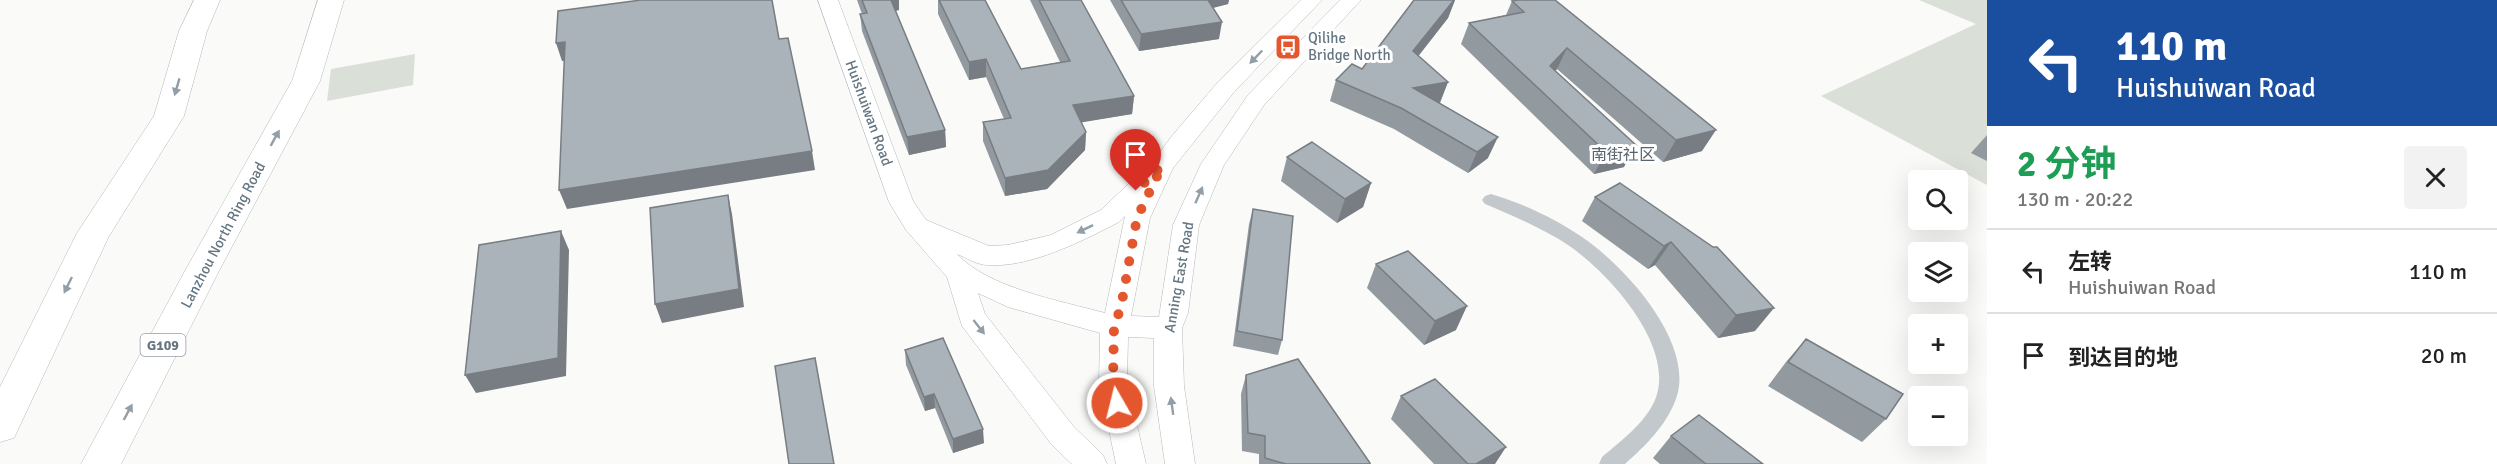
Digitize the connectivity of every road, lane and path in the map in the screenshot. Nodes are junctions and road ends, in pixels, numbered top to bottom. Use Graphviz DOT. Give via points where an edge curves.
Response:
graph roads {
  1 [pos="207,0"];
  2 [pos="331,0"];
  3 [pos="828,0"];
  4 [pos="1312,0"];
  5 [pos="1351,0"];
  6 [pos="1162,166"];
  7 [pos="1491,200"];
  8 [pos="915,224"];
  9 [pos="959,273"];
  10 [pos="1114,326"];
  11 [pos="1168,328"];
  12 [pos="0,426"];
  13 [pos="101,464"];
  14 [pos="1092,464"];
  15 [pos="1131,464"];
  16 [pos="1180,464"];
  17 [pos="1610,464"];
  1 -- 12 [label="highway, one-way" via="193,31 169,116 94,233"];
  13 -- 2 [label="highway, Lanzhou North Ring Road / G109, one-way" via="306,81"];
  3 -- 8 [label="main road, Huishuiwan Road" via="901,202"];
  4 -- 6 [label="main road, one-way" via="1226,87"];
  11 -- 5 [label="main road, Anning East Road, one-way" via="1174,313 1186,225 1213,164 1256,100"];
  6 -- 8 [label="main road, one-way" via="1110,216 1058,242 1008,255 986,256"];
  6 -- 10 [label="main road" via="1137,218"];
  7 -- 17 [label="street" via="1535,217 1576,241 1612,271 1659,335 1669,367 1666,397 1640,436"];
  8 -- 9 [label="main road, Huishuiwan Road"];
  9 -- 10 [label="main road, Huishuiwan Road" via="1018,300"];
  9 -- 14 [label="main road, Huishuiwan Road, one-way" via="972,318 1063,436"];
  10 -- 11 [label="main road, Huishuiwan Road"];
  10 -- 15 [label="main road" via="1113,382"];
  16 -- 11 [label="main road, Anning East Road, one-way" via="1169,386"];
}
